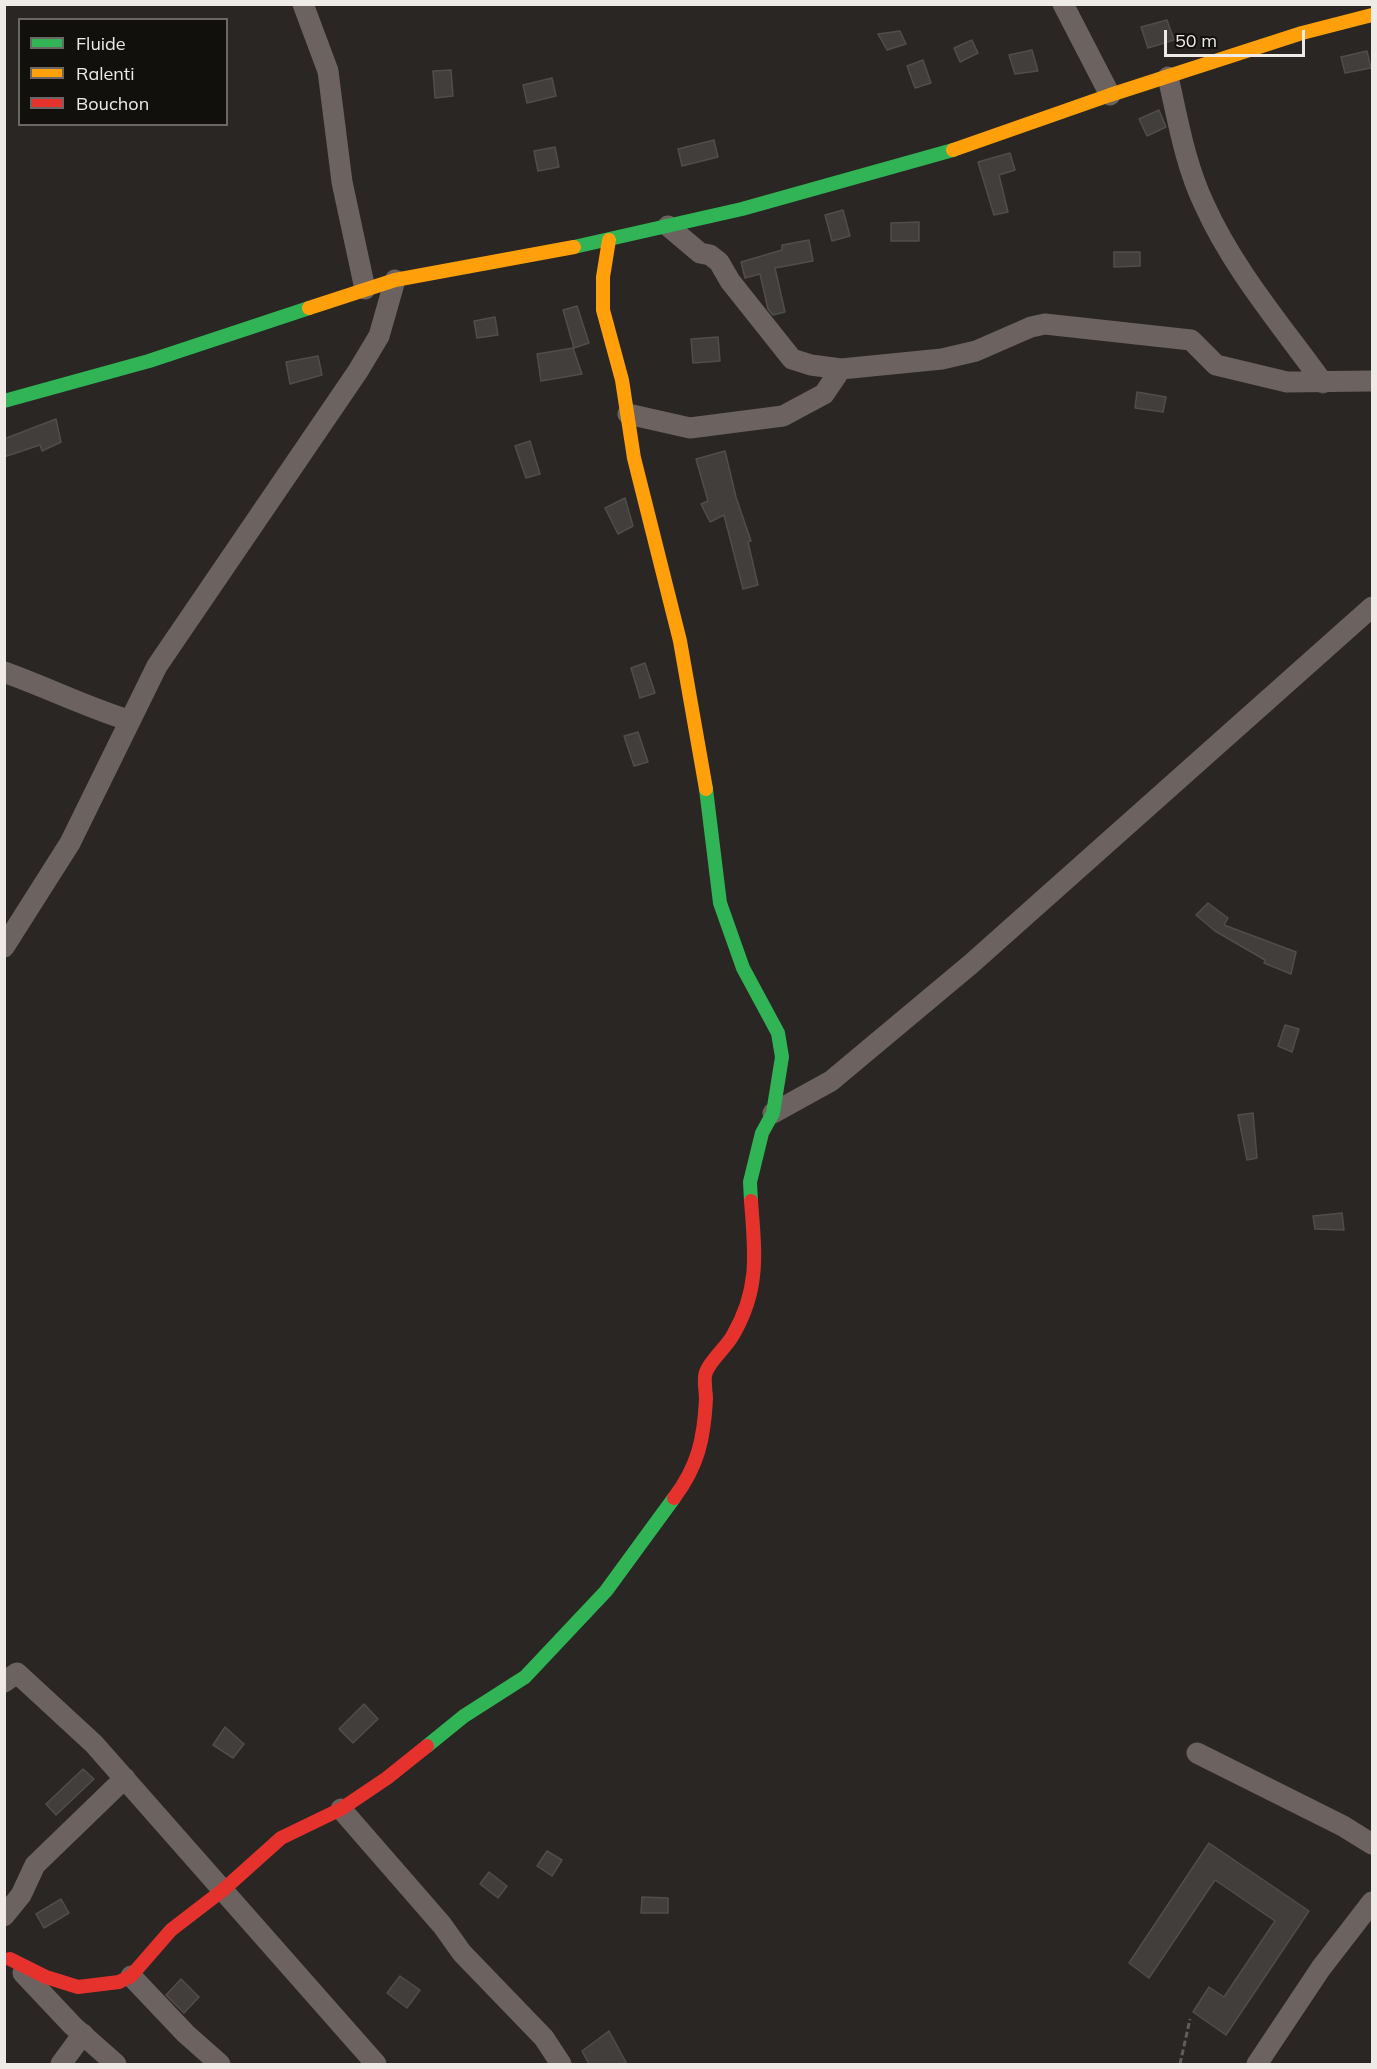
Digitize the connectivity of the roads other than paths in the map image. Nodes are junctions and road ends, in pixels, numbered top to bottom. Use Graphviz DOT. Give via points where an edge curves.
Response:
graph roads {
  1 [pos="303,4"];
  2 [pos="1063,4"];
  3 [pos="1372,15"];
  4 [pos="1168,77"];
  5 [pos="1110,95"];
  6 [pos="668,226"];
  7 [pos="609,240"];
  8 [pos="395,280"];
  9 [pos="365,289"];
  10 [pos="841,369"];
  11 [pos="1372,381"];
  12 [pos="1323,383"];
  13 [pos="4,401"];
  14 [pos="627,414"];
  15 [pos="1372,607"];
  16 [pos="4,672"];
  17 [pos="128,720"];
  18 [pos="4,947"];
  19 [pos="773,1113"];
  20 [pos="4,1682"];
  21 [pos="1197,1753"];
  22 [pos="125,1778"];
  23 [pos="341,1809"];
  24 [pos="1372,1844"];
  25 [pos="223,1890"];
  26 [pos="1372,1904"];
  27 [pos="4,1916"];
  28 [pos="7,1956"];
  29 [pos="131,1976"];
  30 [pos="83,2034"];
  31 [pos="61,2064"];
  32 [pos="116,2064"];
  33 [pos="220,2064"];
  34 [pos="376,2064"];
  35 [pos="561,2064"];
  36 [pos="1257,2064"];
  1 -- 9 [label="street" via="328,71 342,182"];
  2 -- 5 [label="street"];
  3 -- 4 [label="street" via="1302,33"];
  4 -- 5 [label="street"];
  4 -- 12 [label="street" via="1191,172 1204,205 1225,246"];
  5 -- 6 [label="street" via="963,147"];
  6 -- 7 [label="street"];
  6 -- 10 [label="street" via="700,253 719,262 792,359"];
  7 -- 8 [label="street"];
  7 -- 14 [label="street" via="603,310"];
  8 -- 9 [label="street"];
  8 -- 17 [label="street" via="379,336 358,371 157,666"];
  9 -- 13 [label="street" via="149,361"];
  10 -- 12 [label="street" via="976,351 1045,324 1191,340 1216,365 1287,382"];
  10 -- 14 [label="street" via="824,394 783,416 690,428"];
  11 -- 12 [label="street"];
  14 -- 19 [label="street" via="634,458 680,641 712,823 720,903 743,968 778,1033 782,1057"];
  15 -- 19 [label="street" via="971,964 831,1081"];
  16 -- 17 [label="street"];
  17 -- 18 [label="street" via="70,843"];
  19 -- 23 [label="street" via="762,1133 750,1182 756,1268 753,1286 732,1337 705,1372 706,1399 692,1474 606,1591 525,1677 464,1716 387,1778"];
  20 -- 22 [label="street" via="17,1673"];
  21 -- 24 [label="street"];
  22 -- 25 [label="street"];
  22 -- 27 [label="street" via="35,1865 21,1895"];
  23 -- 25 [label="street" via="281,1838"];
  23 -- 35 [label="street" via="462,1953 544,2038"];
  25 -- 29 [label="street" via="171,1930"];
  25 -- 34 [label="street"];
  26 -- 36 [label="street" via="1321,1968"];
  28 -- 29 [label="street" via="46,1977 78,1987 119,1982"];
  28 -- 30 [label="street"];
  29 -- 33 [label="street"];
  30 -- 31 [label="street"];
  30 -- 32 [label="street"];
}
